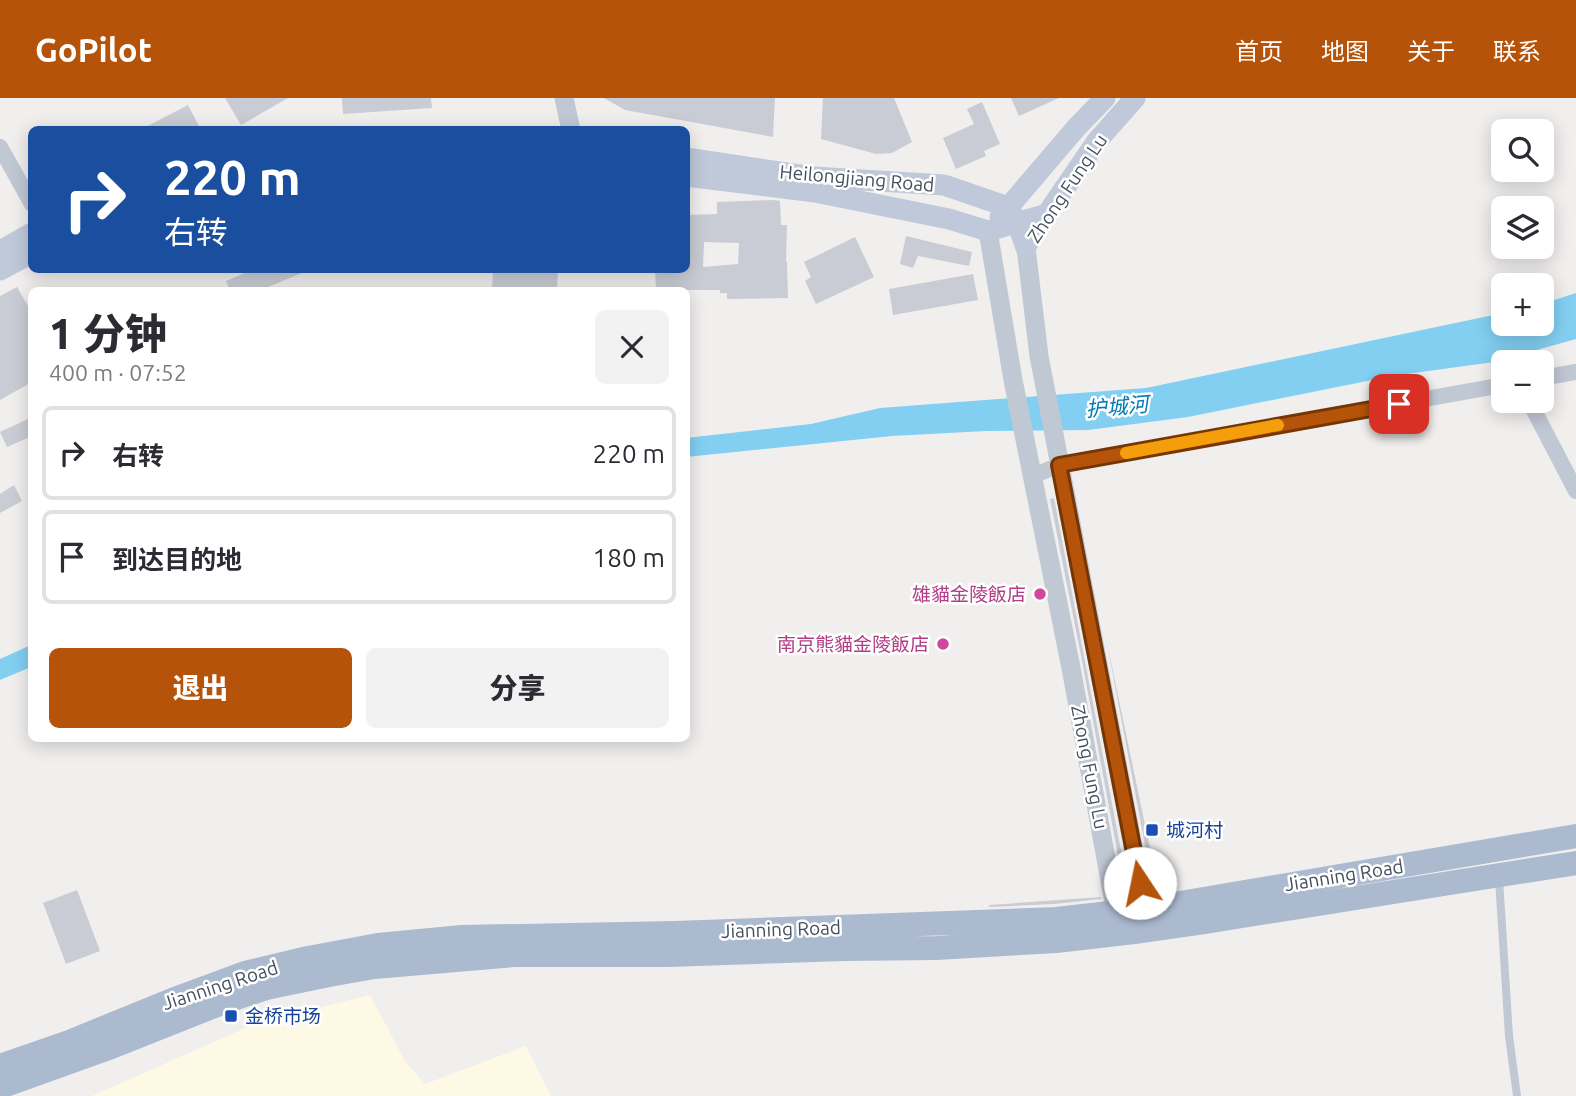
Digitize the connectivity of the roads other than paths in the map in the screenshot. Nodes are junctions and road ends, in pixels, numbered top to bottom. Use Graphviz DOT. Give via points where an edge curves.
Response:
graph roads {
  1 [pos="564,98"];
  2 [pos="1105,98"];
  3 [pos="1135,98"];
  4 [pos="570,126"];
  5 [pos="0,147"];
  6 [pos="690,159"];
  7 [pos="690,176"];
  8 [pos="28,197"];
  9 [pos="1047,214"];
  10 [pos="1012,215"];
  11 [pos="988,231"];
  12 [pos="28,235"];
  13 [pos="1026,248"];
  14 [pos="0,251"];
  15 [pos="28,255"];
  16 [pos="0,270"];
  17 [pos="1576,372"];
  18 [pos="1554,376"];
  19 [pos="1491,387"];
  20 [pos="1535,413"];
  21 [pos="1059,465"];
  22 [pos="1033,476"];
  23 [pos="1576,491"];
  24 [pos="1576,836"];
  25 [pos="1576,863"];
  26 [pos="1499,876"];
  27 [pos="1145,909"];
  28 [pos="1116,913"];
  29 [pos="1134,932"];
  30 [pos="0,1066"];
  31 [pos="0,1087"];
  32 [pos="1517,1096"];
  1 -- 4 [label="street"];
  2 -- 10 [label="main road, Zhong Fung Lu"];
  3 -- 9 [label="main road, Zhong Fung Lu" via="1097,141"];
  5 -- 8 [label="street"];
  6 -- 10 [label="main road, Heilongjiang Road" via="813,177 944,185"];
  7 -- 11 [label="main road, Heilongjiang Road" via="815,192"];
  9 -- 10 [label="main road"];
  9 -- 13 [label="street, Zhong Fung Lu"];
  10 -- 11 [label="main road, Zhong Fung Lu"];
  10 -- 13 [label="main road"];
  11 -- 22 [label="street, Zhong Fung Lu"];
  12 -- 14 [label="main road"];
  13 -- 21 [label="street, Zhong Fung Lu"];
  15 -- 16 [label="main road"];
  17 -- 18 [label="street"];
  19 -- 21 [label="street"];
  20 -- 23 [label="street"];
  21 -- 22 [label="street"];
  21 -- 27 [label="street, Zhong Fung Lu"];
  22 -- 28 [label="street, Zhong Fung Lu"];
  24 -- 27 [label="main road, Jianning Road"];
  25 -- 26 [label="main road, Jianning Road"];
  26 -- 29 [label="main road, Jianning Road"];
  26 -- 32 [label="lane"];
  27 -- 28 [label="main road, Jianning Road"];
  27 -- 29 [label="street"];
  28 -- 29 [label="street"];
  28 -- 30 [label="main road, Jianning Road" via="1056,919 462,937 378,945 245,974"];
  29 -- 31 [label="main road, Jianning Road" via="936,948 514,955 374,967 266,988"];
}
